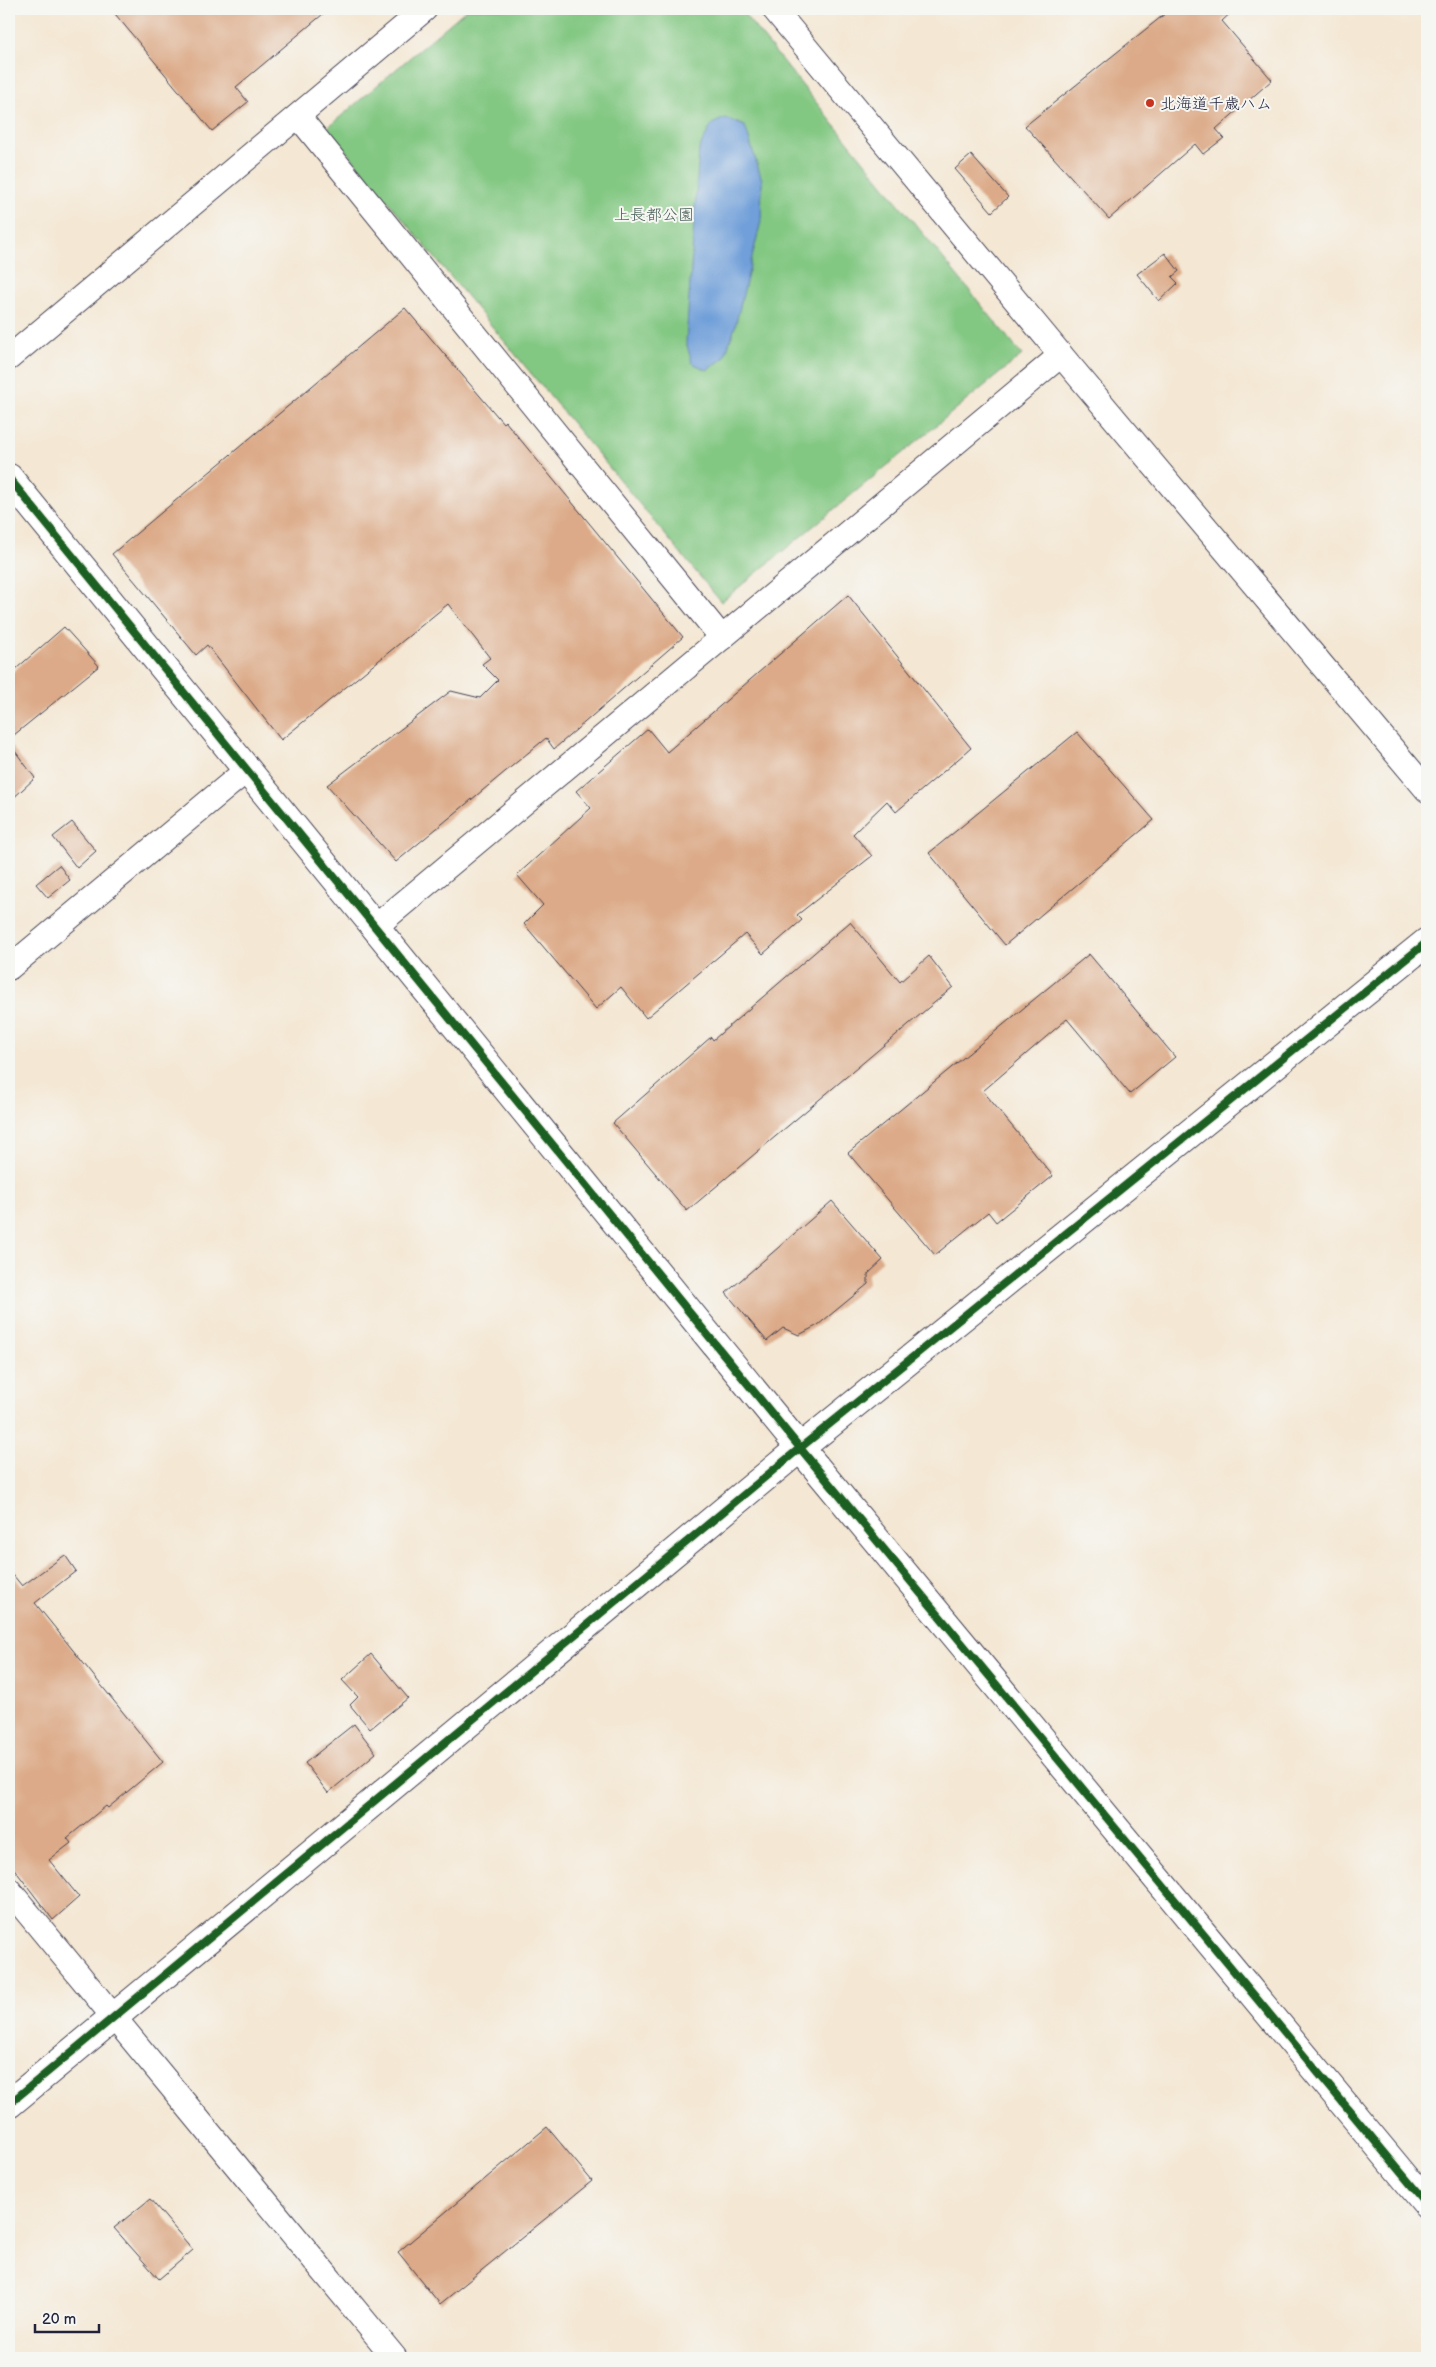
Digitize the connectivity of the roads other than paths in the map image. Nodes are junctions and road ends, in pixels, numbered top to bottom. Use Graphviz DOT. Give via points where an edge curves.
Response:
graph roads {
  1 [pos="426,9"];
  2 [pos="774,9"];
  3 [pos="298,116"];
  4 [pos="1060,355"];
  5 [pos="9,358"];
  6 [pos="9,478"];
  7 [pos="722,638"];
  8 [pos="248,769"];
  9 [pos="1427,790"];
  10 [pos="375,927"];
  11 [pos="1427,942"];
  12 [pos="9,968"];
  13 [pos="800,1448"];
  14 [pos="9,1890"];
  15 [pos="114,2017"];
  16 [pos="9,2104"];
  17 [pos="1427,2204"];
  18 [pos="395,2358"];
  1 -- 3 [label="street"];
  2 -- 4 [label="street"];
  3 -- 5 [label="street"];
  3 -- 7 [label="street"];
  4 -- 7 [label="street"];
  4 -- 9 [label="street"];
  6 -- 8 [label="street"];
  7 -- 10 [label="street"];
  8 -- 10 [label="street"];
  8 -- 12 [label="street"];
  10 -- 13 [label="street"];
  11 -- 13 [label="street"];
  13 -- 15 [label="street"];
  13 -- 17 [label="street"];
  14 -- 15 [label="street"];
  15 -- 16 [label="street"];
  15 -- 18 [label="street"];
}
